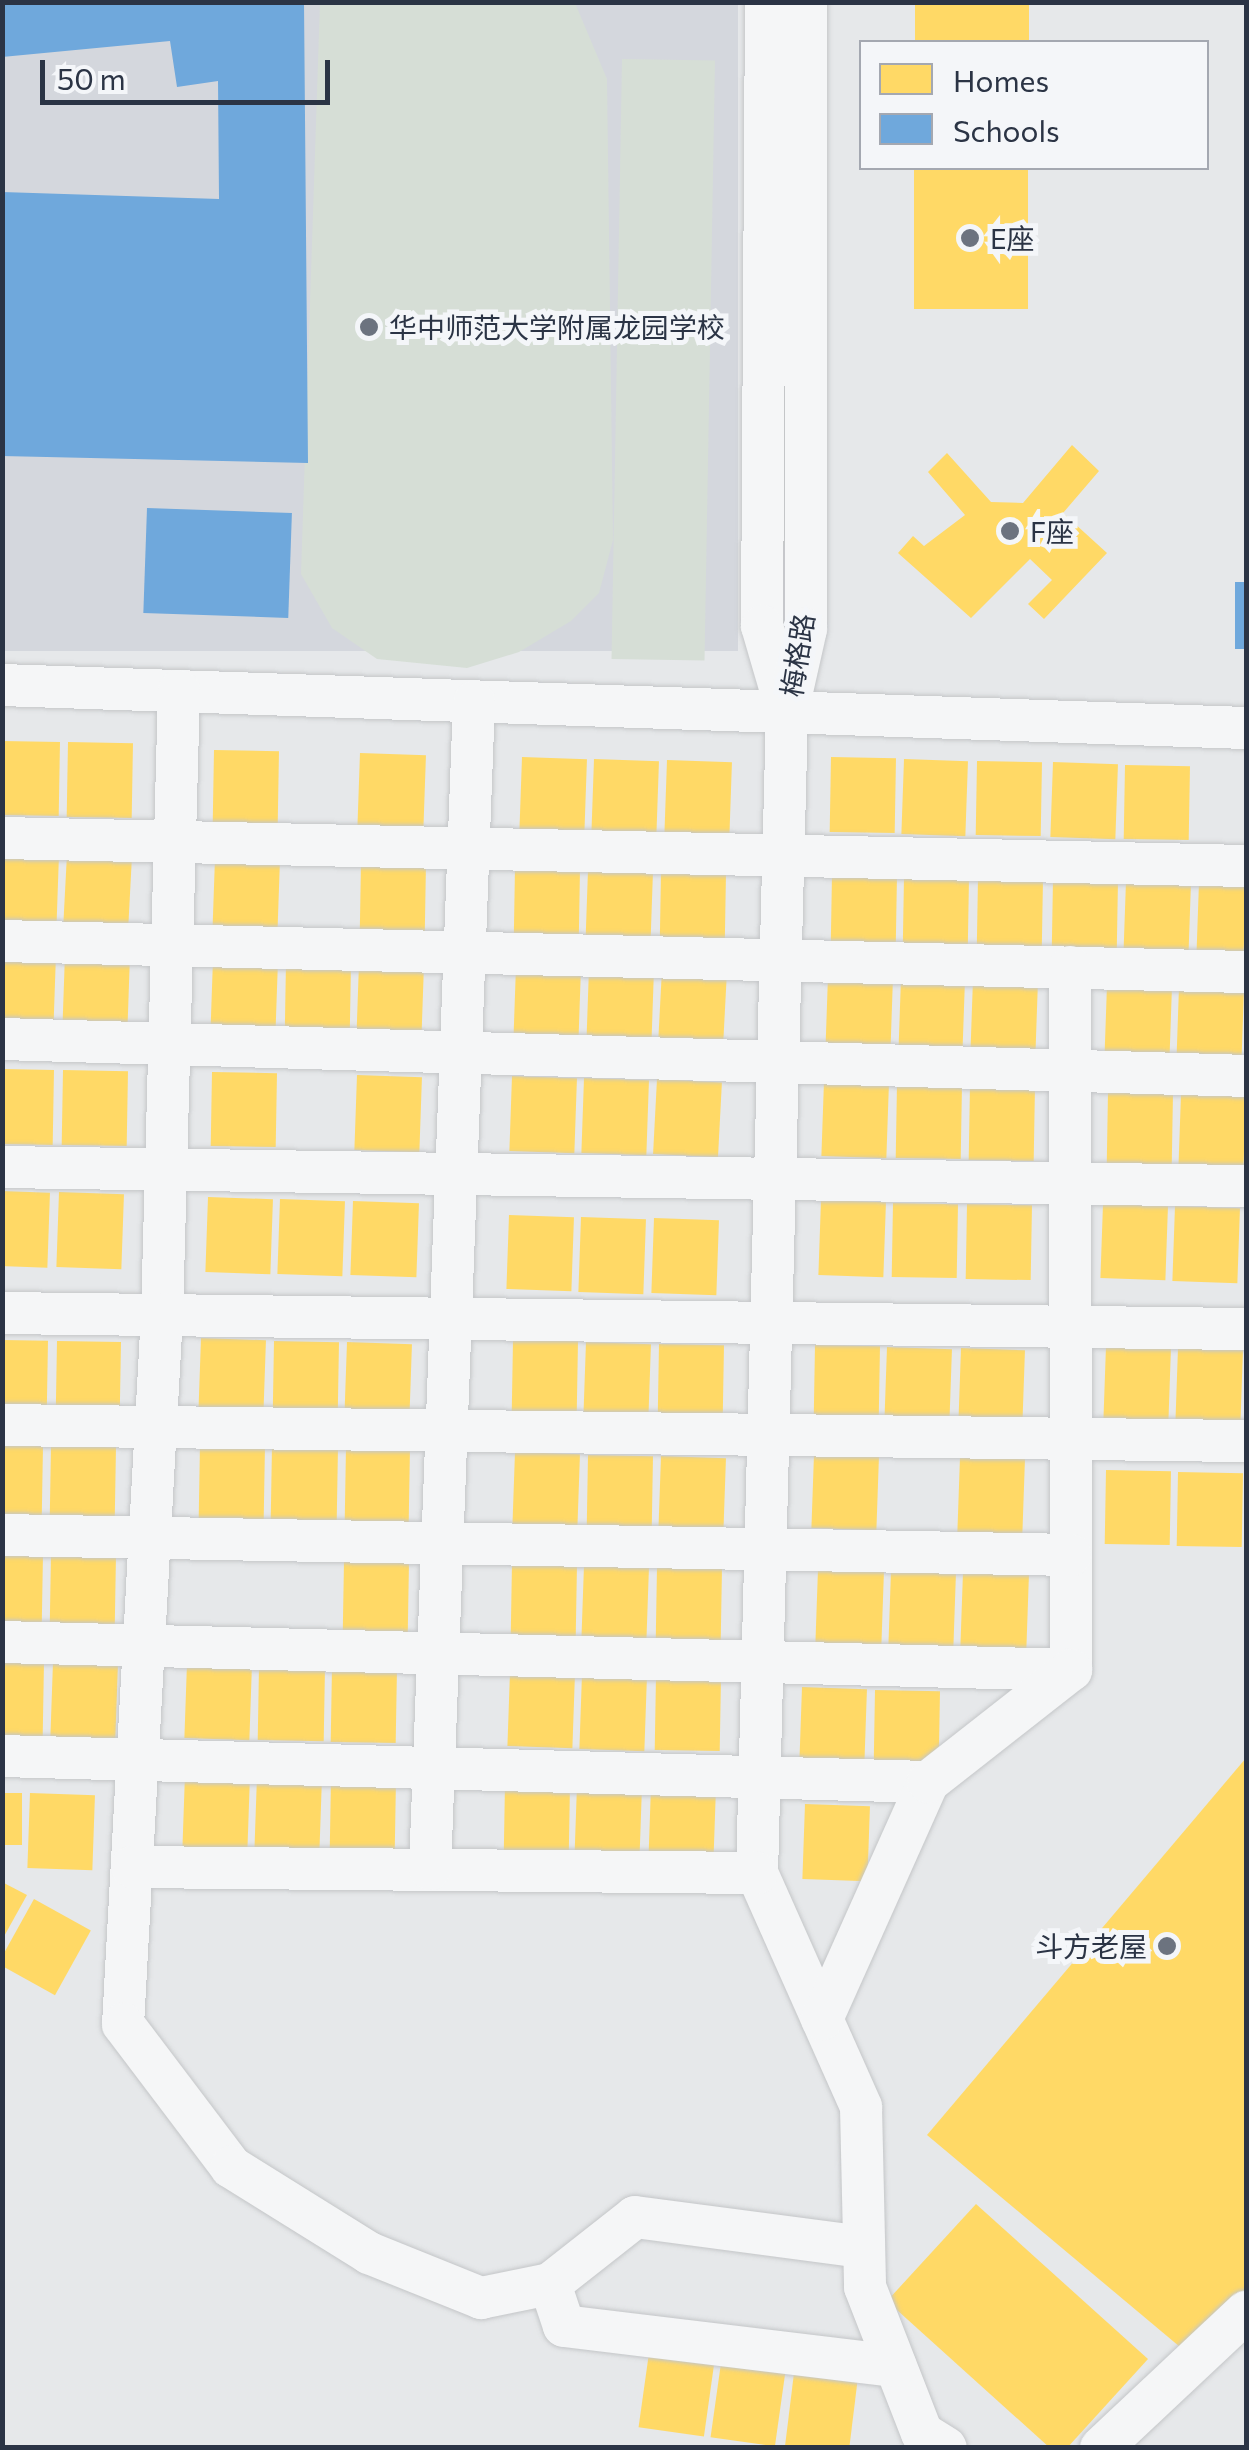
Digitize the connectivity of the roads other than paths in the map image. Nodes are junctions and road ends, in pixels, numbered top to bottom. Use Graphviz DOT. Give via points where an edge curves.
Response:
graph roads {
  1 [pos="766,2"];
  2 [pos="806,2"];
  3 [pos="2,685"];
  4 [pos="179,691"];
  5 [pos="474,702"];
  6 [pos="788,713"];
  7 [pos="1246,728"];
  8 [pos="2,838"];
  9 [pos="175,842"];
  10 [pos="469,848"];
  11 [pos="784,856"];
  12 [pos="1246,866"];
  13 [pos="2,942"];
  14 [pos="172,946"];
  15 [pos="466,953"];
  16 [pos="781,960"];
  17 [pos="1070,968"];
  18 [pos="1246,972"];
  19 [pos="2,1039"];
  20 [pos="170,1044"];
  21 [pos="462,1053"];
  22 [pos="778,1062"];
  23 [pos="1070,1070"];
  24 [pos="1246,1076"];
  25 [pos="2,1167"];
  26 [pos="166,1169"];
  27 [pos="458,1174"];
  28 [pos="775,1178"];
  29 [pos="1070,1183"];
  30 [pos="1246,1186"];
  31 [pos="2,1313"];
  32 [pos="162,1314"];
  33 [pos="453,1318"];
  34 [pos="771,1322"];
  35 [pos="1070,1326"];
  36 [pos="1246,1329"];
  37 [pos="2,1425"];
  38 [pos="156,1427"];
  39 [pos="449,1431"];
  40 [pos="768,1435"];
  41 [pos="1070,1439"];
  42 [pos="1246,1441"];
  43 [pos="2,1535"];
  44 [pos="150,1538"];
  45 [pos="444,1544"];
  46 [pos="765,1549"];
  47 [pos="1070,1555"];
  48 [pos="2,1642"];
  49 [pos="144,1646"];
  50 [pos="440,1654"];
  51 [pos="762,1662"];
  52 [pos="1071,1670"];
  53 [pos="2,1756"];
  54 [pos="138,1760"];
  55 [pos="434,1768"];
  56 [pos="760,1777"];
  57 [pos="928,1782"];
  58 [pos="132,1867"];
  59 [pos="430,1869"];
  60 [pos="757,1873"];
  61 [pos="822,2018"];
  62 [pos="864,2247"];
  63 [pos="550,2284"];
  64 [pos="1246,2312"];
  65 [pos="896,2366"];
  66 [pos="946,2448"];
  67 [pos="1101,2448"];
  1 -- 6 [label="street, 梅格路" via="762,626"];
  2 -- 6 [label="street, 梅格路" via="806,629"];
  3 -- 4 [label="street"];
  4 -- 5 [label="street"];
  4 -- 9 [label="street"];
  5 -- 6 [label="street"];
  5 -- 10 [label="street"];
  6 -- 7 [label="street"];
  6 -- 11 [label="street"];
  8 -- 9 [label="street"];
  9 -- 10 [label="street"];
  9 -- 14 [label="street"];
  10 -- 11 [label="street"];
  10 -- 15 [label="street"];
  11 -- 12 [label="street"];
  11 -- 16 [label="street"];
  13 -- 14 [label="street"];
  14 -- 15 [label="street"];
  14 -- 20 [label="street"];
  15 -- 16 [label="street"];
  15 -- 21 [label="street"];
  16 -- 17 [label="street"];
  16 -- 22 [label="street"];
  17 -- 18 [label="street"];
  17 -- 23 [label="street"];
  19 -- 20 [label="street"];
  20 -- 21 [label="street"];
  20 -- 26 [label="street"];
  21 -- 22 [label="street"];
  21 -- 27 [label="street"];
  22 -- 23 [label="street"];
  22 -- 28 [label="street"];
  23 -- 24 [label="street"];
  23 -- 29 [label="street"];
  25 -- 26 [label="street"];
  26 -- 27 [label="street"];
  26 -- 32 [label="street"];
  27 -- 28 [label="street"];
  27 -- 33 [label="street"];
  28 -- 29 [label="street"];
  28 -- 34 [label="street"];
  29 -- 30 [label="street"];
  29 -- 35 [label="street"];
  31 -- 32 [label="street"];
  32 -- 33 [label="street"];
  32 -- 38 [label="street"];
  33 -- 34 [label="street"];
  33 -- 39 [label="street"];
  34 -- 35 [label="street"];
  34 -- 40 [label="street"];
  35 -- 36 [label="street"];
  35 -- 41 [label="street"];
  37 -- 38 [label="street"];
  38 -- 39 [label="street"];
  38 -- 44 [label="street"];
  39 -- 40 [label="street"];
  39 -- 45 [label="street"];
  40 -- 41 [label="street"];
  40 -- 46 [label="street"];
  41 -- 42 [label="street"];
  41 -- 47 [label="street"];
  43 -- 44 [label="street"];
  44 -- 45 [label="street"];
  44 -- 49 [label="street"];
  45 -- 46 [label="street"];
  45 -- 50 [label="street"];
  46 -- 47 [label="street"];
  46 -- 51 [label="street"];
  47 -- 52 [label="street"];
  48 -- 49 [label="street"];
  49 -- 50 [label="street"];
  49 -- 54 [label="street"];
  50 -- 51 [label="street"];
  50 -- 55 [label="street"];
  51 -- 52 [label="street"];
  51 -- 56 [label="street"];
  52 -- 57 [label="street"];
  53 -- 54 [label="street"];
  54 -- 55 [label="street"];
  54 -- 58 [label="street"];
  55 -- 56 [label="street"];
  55 -- 59 [label="street"];
  56 -- 57 [label="street"];
  56 -- 60 [label="street"];
  57 -- 61 [label="street"];
  58 -- 59 [label="street"];
  58 -- 63 [label="street" via="123,2024 231,2167 369,2253 481,2298"];
  59 -- 60 [label="street"];
  60 -- 61 [label="street"];
  61 -- 62 [label="street" via="861,2107"];
  62 -- 63 [label="street" via="636,2216"];
  62 -- 65 [label="street" via="865,2286"];
  63 -- 65 [label="street" via="564,2326"];
  64 -- 67 [label="street"];
  65 -- 66 [label="street" via="922,2434"];
}
